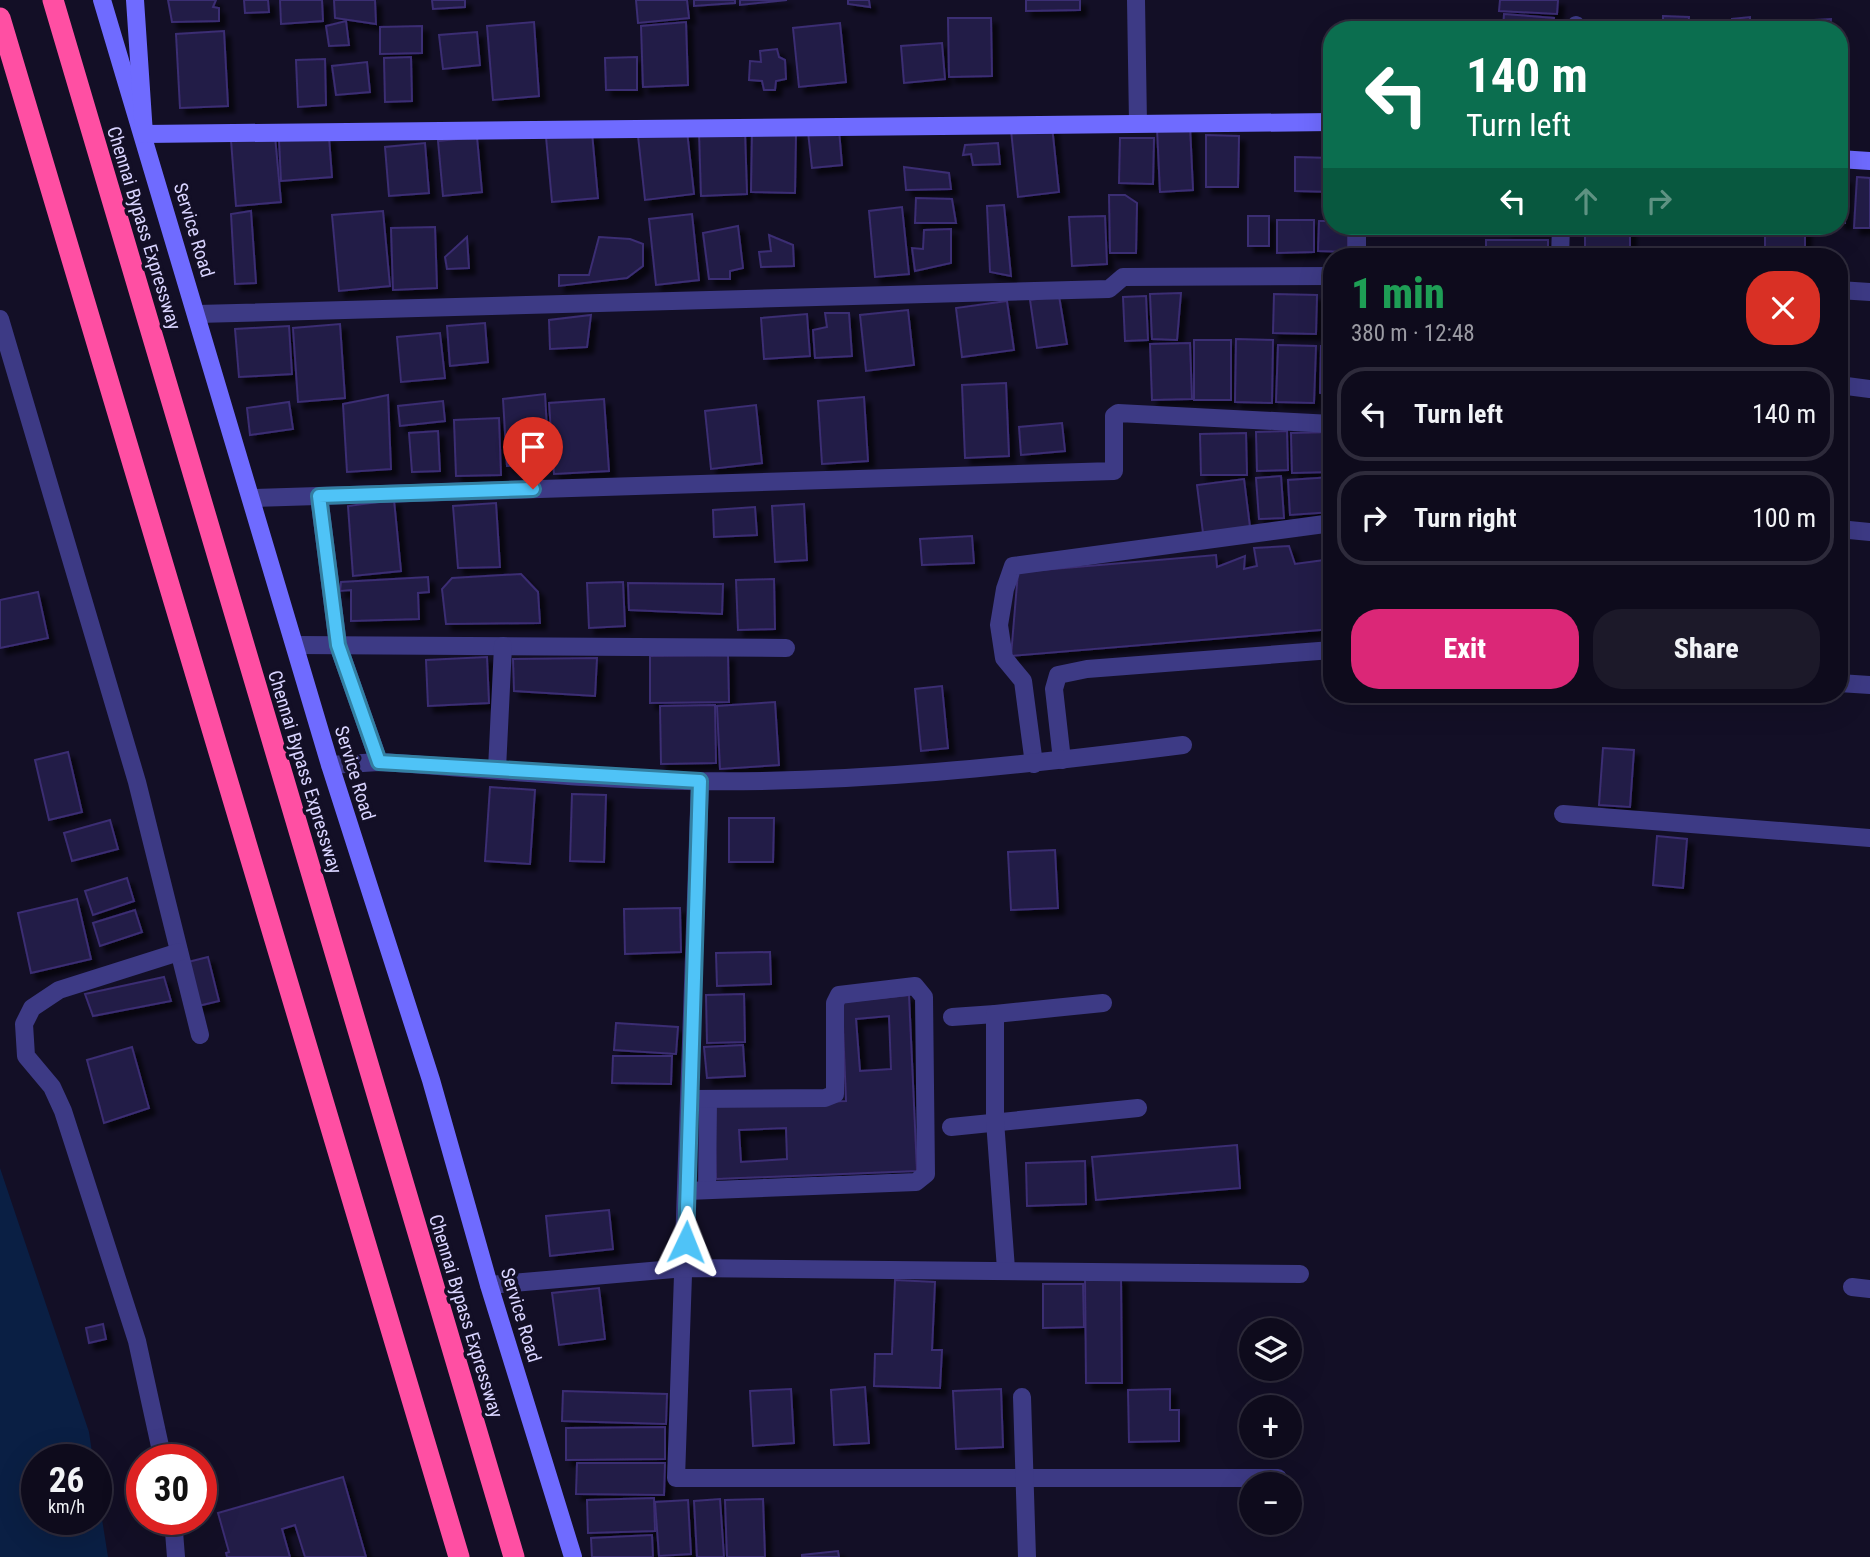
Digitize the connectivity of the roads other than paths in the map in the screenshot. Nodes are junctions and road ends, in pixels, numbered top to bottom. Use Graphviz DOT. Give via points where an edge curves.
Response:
graph roads {
  1 [pos="52,0"];
  2 [pos="102,0"];
  3 [pos="135,0"];
  4 [pos="1136,0"];
  5 [pos="0,18"];
  6 [pos="1323,122"];
  7 [pos="1138,123"];
  8 [pos="144,134"];
  9 [pos="1848,160"];
  10 [pos="1870,161"];
  11 [pos="1323,276"];
  12 [pos="1848,291"];
  13 [pos="1870,292"];
  14 [pos="197,314"];
  15 [pos="0,319"];
  16 [pos="1848,386"];
  17 [pos="1870,389"];
  18 [pos="1323,424"];
  19 [pos="319,496"];
  20 [pos="252,498"];
  21 [pos="1323,524"];
  22 [pos="1848,530"];
  23 [pos="1870,533"];
  24 [pos="295,645"];
  25 [pos="338,645"];
  26 [pos="503,646"];
  27 [pos="786,648"];
  28 [pos="1323,651"];
  29 [pos="1848,684"];
  30 [pos="1870,685"];
  31 [pos="1183,745"];
  32 [pos="1062,760"];
  33 [pos="379,762"];
  34 [pos="1034,764"];
  35 [pos="330,765"];
  36 [pos="497,769"];
  37 [pos="700,781"];
  38 [pos="1563,814"];
  39 [pos="1870,838"];
  40 [pos="179,952"];
  41 [pos="1103,1003"];
  42 [pos="995,1014"];
  43 [pos="952,1017"];
  44 [pos="200,1035"];
  45 [pos="699,1099"];
  46 [pos="1138,1108"];
  47 [pos="995,1121"];
  48 [pos="951,1127"];
  49 [pos="707,1190"];
  50 [pos="687,1191"];
  51 [pos="685,1268"];
  52 [pos="1006,1269"];
  53 [pos="1300,1274"];
  54 [pos="489,1285"];
  55 [pos="1022,1397"];
  56 [pos="160,1444"];
  57 [pos="1025,1477"];
  58 [pos="1239,1478"];
  59 [pos="174,1535"];
  60 [pos="176,1557"];
  61 [pos="459,1557"];
  62 [pos="514,1557"];
  63 [pos="573,1557"];
  64 [pos="1027,1557"];
  1 -- 62 [label="highway, Chennai Bypass Expressway"];
  2 -- 8 [label="street, Service Road"];
  3 -- 8 [label="street"];
  4 -- 7 [label="street"];
  5 -- 61 [label="highway"];
  6 -- 7 [label="street"];
  7 -- 8 [label="street"];
  8 -- 14 [label="street, Service Road"];
  9 -- 10 [label="street"];
  11 -- 14 [label="street" via="1123,277 1109,289"];
  12 -- 13 [label="street"];
  14 -- 20 [label="street, Service Road"];
  15 -- 40 [label="street" via="136,782"];
  16 -- 17 [label="street"];
  18 -- 19 [label="street" via="1118,413 1114,416 1114,471"];
  19 -- 20 [label="street"];
  19 -- 25 [label="street"];
  20 -- 24 [label="street, Service Road"];
  21 -- 34 [label="street" via="1013,566 999,625 1004,658 1023,681"];
  22 -- 23 [label="street"];
  24 -- 25 [label="street"];
  24 -- 35 [label="street, Service Road"];
  25 -- 26 [label="street"];
  25 -- 33 [label="street"];
  26 -- 27 [label="street"];
  26 -- 36 [label="street"];
  28 -- 32 [label="street" via="1087,669 1058,676 1054,688"];
  29 -- 30 [label="street"];
  31 -- 32 [label="street"];
  32 -- 34 [label="street"];
  33 -- 35 [label="street"];
  33 -- 36 [label="street"];
  34 -- 37 [label="street"];
  35 -- 54 [label="street, Service Road" via="431,1080"];
  36 -- 37 [label="street"];
  37 -- 45 [label="street"];
  38 -- 39 [label="street"];
  40 -- 44 [label="street"];
  40 -- 56 [label="street" via="59,990 32,1008 23,1040 26,1056 52,1087 63,1111 137,1341"];
  41 -- 42 [label="street"];
  42 -- 43 [label="street"];
  42 -- 47 [label="street"];
  45 -- 49 [label="street"];
  45 -- 49 [label="street" via="825,1098 835,1094 835,1003 839,995 915,986 921,990 926,1174 916,1182"];
  45 -- 50 [label="street"];
  46 -- 47 [label="street"];
  47 -- 48 [label="street"];
  47 -- 52 [label="street"];
  49 -- 50 [label="street"];
  50 -- 51 [label="street"];
  51 -- 52 [label="street"];
  51 -- 54 [label="street"];
  51 -- 57 [label="street" via="676,1478"];
  52 -- 53 [label="street"];
  54 -- 63 [label="street, Service Road"];
  55 -- 57 [label="street"];
  57 -- 58 [label="street"];
  57 -- 64 [label="street"];
  59 -- 60 [label="street"];
}
